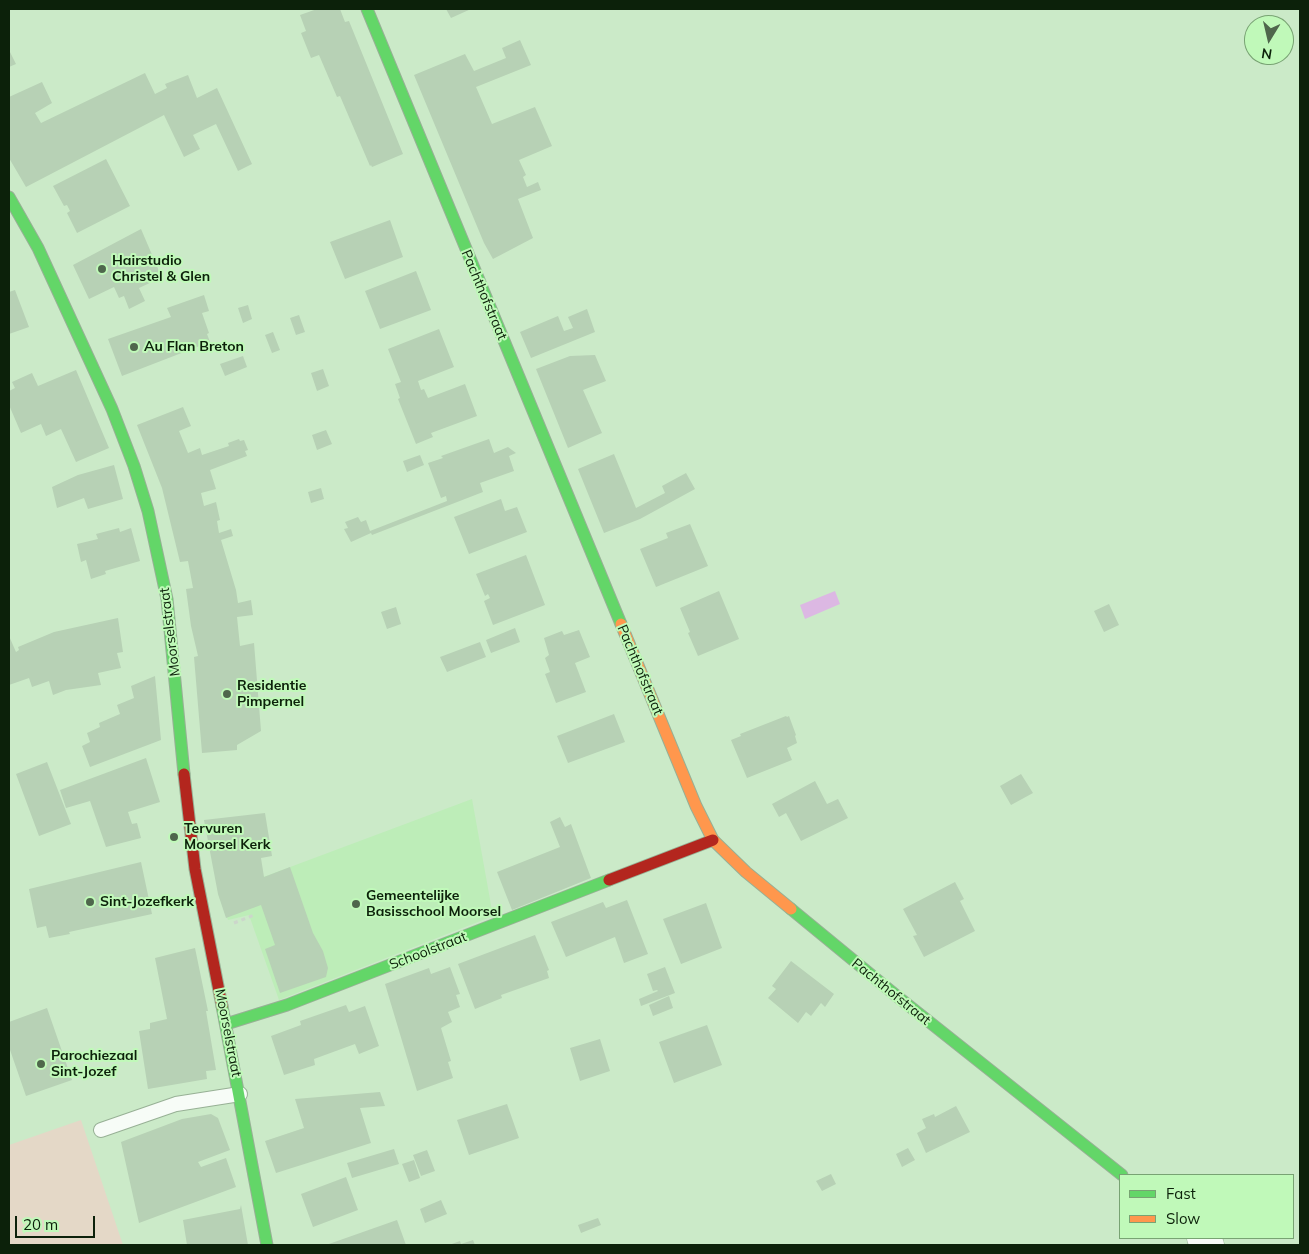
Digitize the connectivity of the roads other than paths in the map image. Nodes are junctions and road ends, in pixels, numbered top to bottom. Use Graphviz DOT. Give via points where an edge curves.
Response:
graph roads {
  1 [pos="367,9"];
  2 [pos="9,197"];
  3 [pos="713,840"];
  4 [pos="226,1024"];
  5 [pos="240,1094"];
  6 [pos="101,1130"];
  7 [pos="1121,1174"];
  8 [pos="267,1245"];
  1 -- 3 [label="street, Pachthofstraat"];
  2 -- 4 [label="street, Moorselstraat" via="38,248 112,409 148,511 167,600 196,869"];
  3 -- 4 [label="street, Schoolstraat" via="292,1003"];
  3 -- 7 [label="street, Pachthofstraat" via="746,872 898,997"];
  4 -- 5 [label="street, Moorselstraat"];
  5 -- 6 [label="lane, Moorselstraat" via="176,1104"];
  5 -- 8 [label="street, Moorselstraat"];
}
